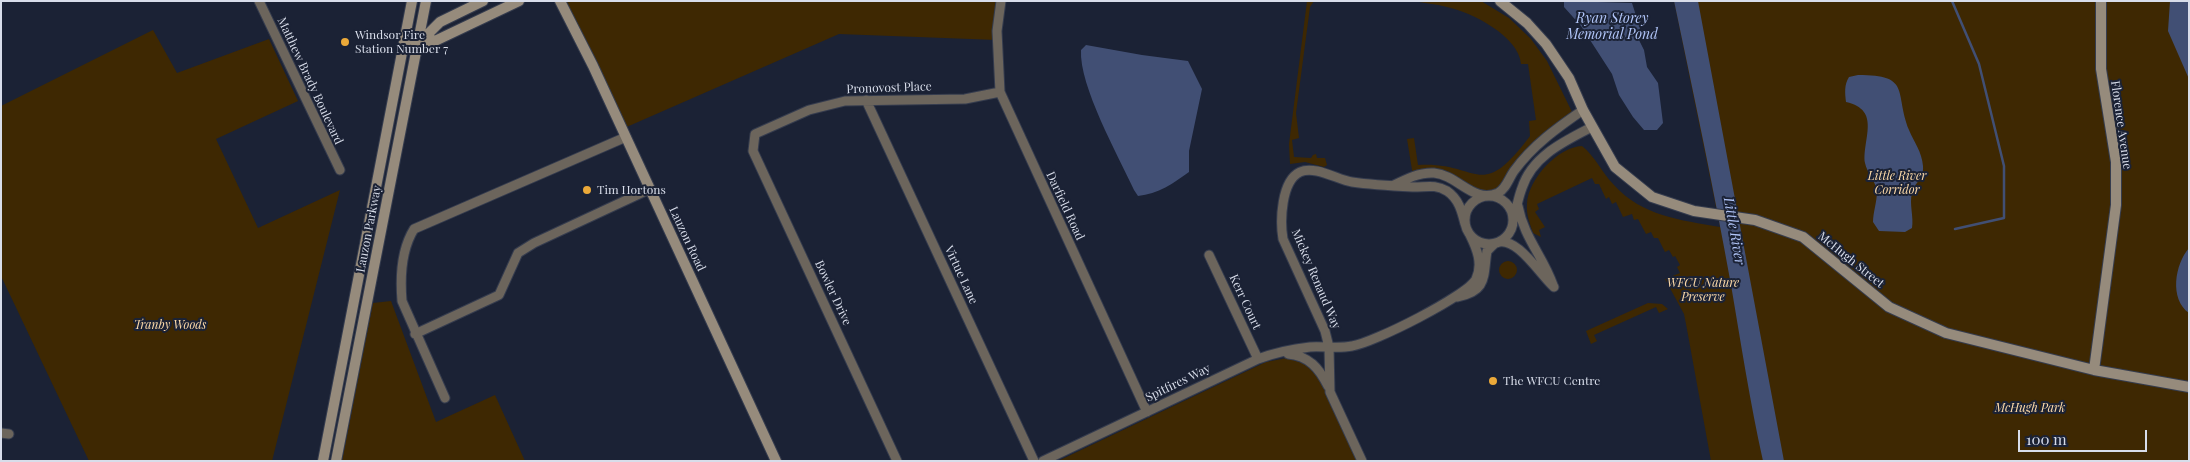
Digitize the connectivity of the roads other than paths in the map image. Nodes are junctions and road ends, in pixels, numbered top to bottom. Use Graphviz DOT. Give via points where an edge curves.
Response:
graph roads {
  1 [pos="259,1"];
  2 [pos="412,1"];
  3 [pos="426,1"];
  4 [pos="483,1"];
  5 [pos="519,1"];
  6 [pos="560,1"];
  7 [pos="1002,1"];
  8 [pos="1500,1"];
  9 [pos="2101,1"];
  10 [pos="404,41"];
  11 [pos="418,44"];
  12 [pos="1000,92"];
  13 [pos="866,100"];
  14 [pos="1583,110"];
  15 [pos="1592,127"];
  16 [pos="755,134"];
  17 [pos="626,137"];
  18 [pos="340,170"];
  19 [pos="1394,185"];
  20 [pos="650,189"];
  21 [pos="1490,195"];
  22 [pos="1518,206"];
  23 [pos="1513,218"];
  24 [pos="1465,224"];
  25 [pos="1470,235"];
  26 [pos="1497,243"];
  27 [pos="1209,255"];
  28 [pos="1457,297"];
  29 [pos="415,334"];
  30 [pos="1329,347"];
  31 [pos="1275,353"];
  32 [pos="1258,360"];
  33 [pos="2094,370"];
  34 [pos="2189,387"];
  35 [pos="1330,392"];
  36 [pos="445,398"];
  37 [pos="1147,412"];
  38 [pos="323,461"];
  39 [pos="336,461"];
  40 [pos="776,461"];
  41 [pos="897,461"];
  42 [pos="1034,461"];
  43 [pos="1043,461"];
  44 [pos="1362,461"];
  1 -- 18 [label="street, Matthew Brady Boulevard"];
  2 -- 10 [label="main road, Lauzon Parkway"];
  3 -- 11 [label="main road, Lauzon Parkway"];
  4 -- 11 [label="main road" via="440,22"];
  5 -- 11 [label="main road" via="437,40"];
  6 -- 17 [label="main road, Lauzon Road"];
  7 -- 12 [label="street, Darfield Road" via="997,31"];
  8 -- 14 [label="main road, McHugh Street" via="1546,44 1569,78"];
  9 -- 33 [label="main road, Florence Avenue" via="2101,69 2116,162 2116,205"];
  10 -- 11 [label="main road"];
  10 -- 38 [label="main road, Lauzon Parkway"];
  11 -- 39 [label="main road, Lauzon Parkway"];
  12 -- 13 [label="street, Pronovost Place" via="965,98"];
  12 -- 37 [label="street, Darfield Road"];
  13 -- 16 [label="street, Pronovost Place" via="845,101 809,110"];
  13 -- 42 [label="street, Virtue Lane"];
  14 -- 15 [label="main road, McHugh Street"];
  14 -- 21 [label="street" via="1531,149 1505,187"];
  15 -- 22 [label="street" via="1556,146 1532,168 1522,187"];
  15 -- 33 [label="main road, McHugh Street" via="1615,167 1652,197 1694,211 1755,220 1803,237 1889,307 1946,333"];
  16 -- 41 [label="street, Bowler Drive" via="753,151"];
  17 -- 20 [label="main road, Lauzon Road"];
  17 -- 29 [label="street" via="414,229 406,243 400,284 402,301"];
  19 -- 21 [label="street, Mickey Renaud Way" via="1413,176 1436,173 1476,195"];
  19 -- 24 [label="street, Mickey Renaud Way" via="1434,186 1448,192 1462,211"];
  19 -- 30 [label="street, Mickey Renaud Way" via="1342,181 1309,170 1291,179 1280,223 1283,239 1325,331"];
  20 -- 29 [label="street" via="534,243 518,253 499,295"];
  20 -- 40 [label="main road, Lauzon Road"];
  21 -- 23 [label="street" via="1501,198"];
  21 -- 24 [label="street" via="1478,198 1470,205"];
  22 -- 23 [label="street"];
  22 -- 26 [label="street" via="1528,240 1547,268 1554,287 1518,247 1506,242"];
  23 -- 26 [label="street" via="1506,237"];
  24 -- 25 [label="street"];
  25 -- 26 [label="street" via="1476,241"];
  25 -- 28 [label="street" via="1476,248 1478,271 1475,281"];
  26 -- 28 [label="street" via="1487,251 1485,276 1480,287"];
  27 -- 32 [label="street, Kerr Court"];
  28 -- 30 [label="street, Spitfires Way" via="1368,342 1351,347"];
  29 -- 36 [label="street"];
  30 -- 31 [label="street, Spitfires Way"];
  30 -- 35 [label="street, Mickey Renaud Way"];
  31 -- 32 [label="street, Spitfires Way"];
  31 -- 35 [label="street" via="1298,355 1315,364"];
  32 -- 37 [label="street, Spitfires Way"];
  33 -- 34 [label="main road, McHugh Street"];
  35 -- 44 [label="street"];
  37 -- 43 [label="street, Spitfires Way"];
}
